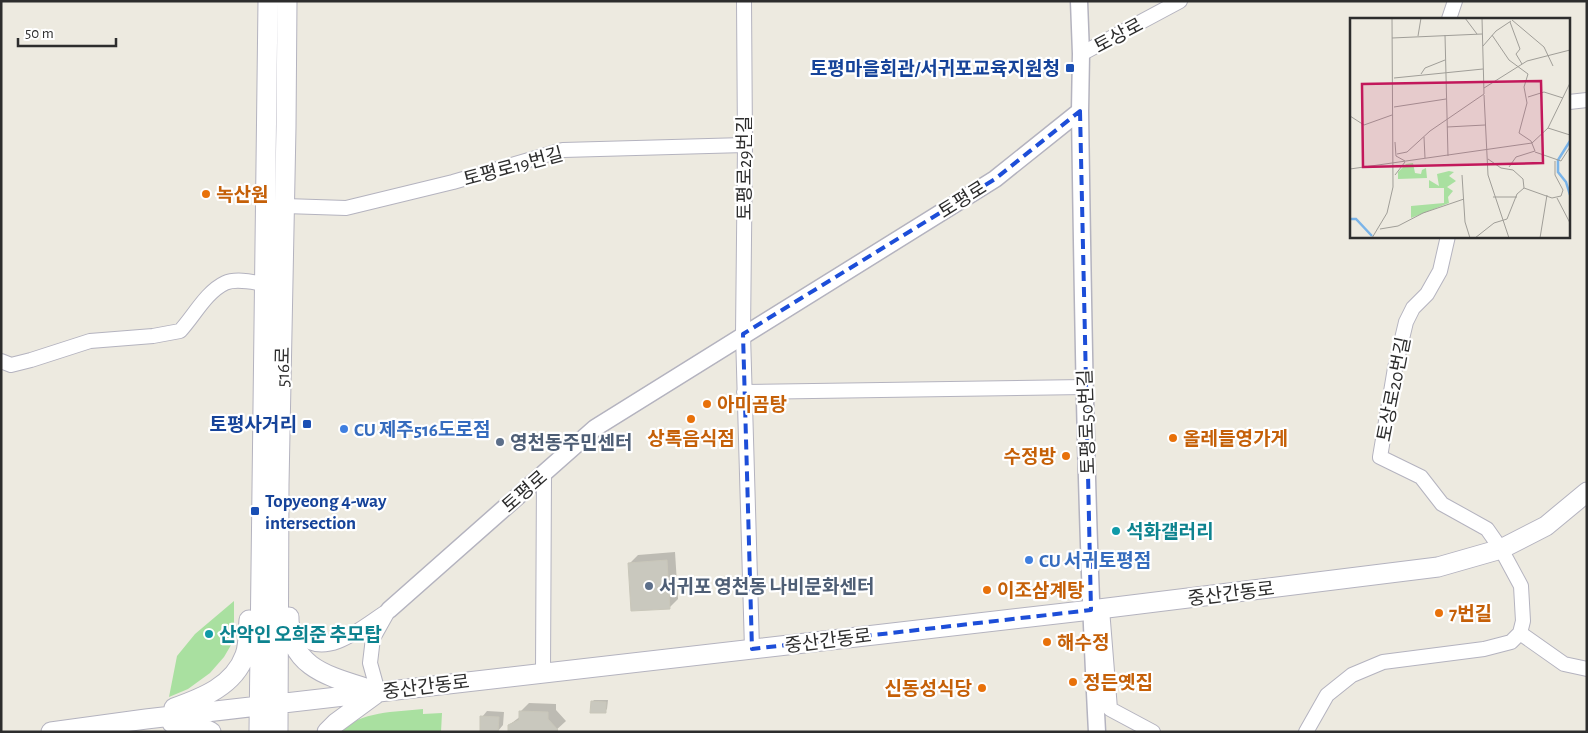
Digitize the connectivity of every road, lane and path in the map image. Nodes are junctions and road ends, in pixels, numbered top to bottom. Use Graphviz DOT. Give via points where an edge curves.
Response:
graph roads {
  1 [pos="268,1"];
  2 [pos="287,1"];
  3 [pos="744,1"];
  4 [pos="1079,1"];
  5 [pos="1180,1"];
  6 [pos="1456,1"];
  7 [pos="1449,18"];
  8 [pos="1081,54"];
  9 [pos="1587,100"];
  10 [pos="1570,102"];
  11 [pos="1080,111"];
  12 [pos="745,145"];
  13 [pos="285,206"];
  14 [pos="1448,238"];
  15 [pos="264,284"];
  16 [pos="743,334"];
  17 [pos="1,361"];
  18 [pos="1085,387"];
  19 [pos="744,392"];
  20 [pos="544,474"];
  21 [pos="1587,492"];
  22 [pos="261,507"];
  23 [pos="280,518"];
  24 [pos="1500,549"];
  25 [pos="1096,609"];
  26 [pos="389,610"];
  27 [pos="289,621"];
  28 [pos="1520,633"];
  29 [pos="752,649"];
  30 [pos="1587,669"];
  31 [pos="543,672"];
  32 [pos="378,692"];
  33 [pos="278,704"];
  34 [pos="259,707"];
  35 [pos="146,719"];
  36 [pos="50,732"];
  37 [pos="210,732"];
  38 [pos="259,732"];
  39 [pos="278,732"];
  40 [pos="327,732"];
  41 [pos="1097,732"];
  42 [pos="1153,732"];
  43 [pos="1306,732"];
  1 -- 15 [label="main road, 516로"];
  2 -- 13 [label="main road, 516로"];
  3 -- 12 [label="street, 토평로29번길"];
  4 -- 8 [label="street"];
  5 -- 8 [label="street, 토상로"];
  6 -- 7 [label="street"];
  8 -- 11 [label="street"];
  9 -- 10 [label="street"];
  11 -- 16 [label="street, 토평로" via="995,178"];
  11 -- 18 [label="street, 토평로50번길"];
  12 -- 13 [label="street, 토평로19번길" via="563,150 453,182 346,208"];
  12 -- 16 [label="street, 토평로29번길"];
  13 -- 23 [label="main road, 516로"];
  14 -- 24 [label="street, 토상로20번길" via="1440,271 1406,322 1394,368 1380,457 1421,477 1442,504 1487,529"];
  15 -- 17 [label="street" via="226,282 208,295 180,331 90,341 10,365"];
  15 -- 22 [label="main road, 516로"];
  16 -- 19 [label="street"];
  16 -- 20 [label="street, 토평로" via="595,428"];
  18 -- 19 [label="street"];
  18 -- 25 [label="street, 토평로50번길"];
  19 -- 29 [label="street"];
  20 -- 26 [label="street, 토평로"];
  20 -- 31 [label="street"];
  21 -- 24 [label="main road, 중산간동로" via="1546,526"];
  22 -- 34 [label="main road, 516로"];
  22 -- 35 [label="main road" via="246,653 240,666 226,683 204,698"];
  23 -- 27 [label="main road" via="290,552"];
  23 -- 33 [label="main road, 516로"];
  24 -- 25 [label="main road, 중산간동로" via="1438,567"];
  24 -- 28 [label="street" via="1521,586 1523,621"];
  25 -- 29 [label="main road, 중산간동로"];
  25 -- 41 [label="street, 토평로50번길"];
  25 -- 42 [label="street" via="1110,709"];
  26 -- 27 [label="street" via="342,640 325,645 302,637"];
  26 -- 32 [label="street" via="373,638 370,663"];
  27 -- 32 [label="main road" via="292,644 316,669"];
  28 -- 30 [label="street" via="1564,664"];
  28 -- 43 [label="street" via="1511,642 1484,649 1383,662 1352,675 1327,695"];
  29 -- 31 [label="main road, 중산간동로"];
  31 -- 32 [label="main road, 중산간동로"];
  32 -- 33 [label="main road, 중산간동로"];
  32 -- 40 [label="main road"];
  33 -- 34 [label="main road, 중산간동로"];
  33 -- 39 [label="main road, 516로"];
  34 -- 35 [label="main road, 중산간동로"];
  34 -- 38 [label="main road, 516로"];
  35 -- 36 [label="main road, 중산간동로"];
  35 -- 37 [label="main road" via="203,728"];
}
